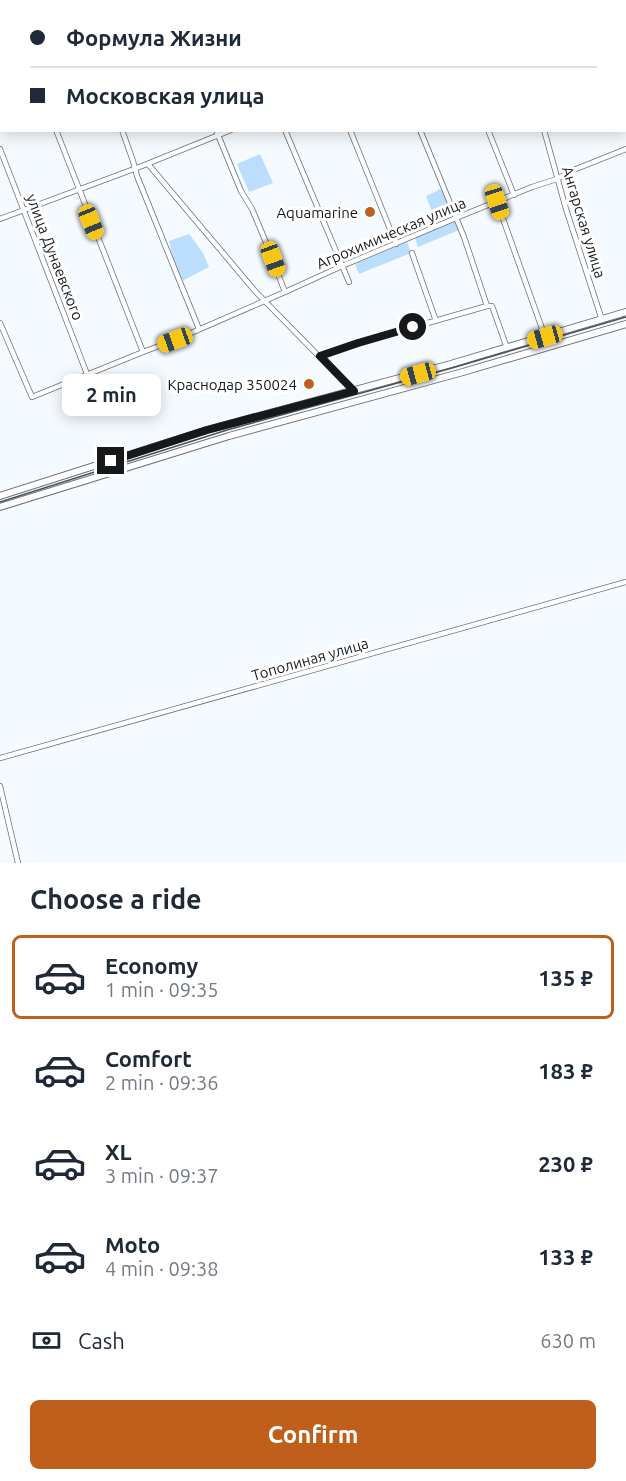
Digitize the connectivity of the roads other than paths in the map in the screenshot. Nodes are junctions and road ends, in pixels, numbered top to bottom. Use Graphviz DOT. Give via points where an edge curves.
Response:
graph roads {
  1 [pos="57,132"];
  2 [pos="123,132"];
  3 [pos="286,132"];
  4 [pos="351,132"];
  5 [pos="421,132"];
  6 [pos="489,132"];
  7 [pos="545,132"];
  8 [pos="217,133"];
  9 [pos="0,149"];
  10 [pos="626,149"];
  11 [pos="148,164"];
  12 [pos="135,169"];
  13 [pos="557,179"];
  14 [pos="78,189"];
  15 [pos="514,195"];
  16 [pos="497,202"];
  17 [pos="23,209"];
  18 [pos="456,218"];
  19 [pos="0,219"];
  20 [pos="396,244"];
  21 [pos="412,253"];
  22 [pos="342,266"];
  23 [pos="349,282"];
  24 [pos="285,292"];
  25 [pos="265,301"];
  26 [pos="487,306"];
  27 [pos="626,312"];
  28 [pos="602,320"];
  29 [pos="436,321"];
  30 [pos="0,323"];
  31 [pos="626,324"];
  32 [pos="199,329"];
  33 [pos="545,337"];
  34 [pos="507,348"];
  35 [pos="143,352"];
  36 [pos="320,356"];
  37 [pos="87,374"];
  38 [pos="354,391"];
  39 [pos="0,496"];
  40 [pos="0,507"];
  41 [pos="626,582"];
  42 [pos="0,758"];
  43 [pos="0,786"];
  44 [pos="18,863"];
  1 -- 14 [label="street"];
  2 -- 12 [label="street"];
  3 -- 22 [label="street"];
  4 -- 20 [label="street"];
  5 -- 18 [label="street"];
  6 -- 15 [label="street"];
  7 -- 13 [label="street, Ангарская улица"];
  8 -- 11 [label="street"];
  8 -- 24 [label="street"];
  9 -- 17 [label="street, улица Дунаевского"];
  10 -- 13 [label="street, Агрохимическая улица"];
  11 -- 12 [label="street"];
  11 -- 25 [label="street"];
  12 -- 14 [label="street"];
  12 -- 32 [label="street"];
  13 -- 15 [label="street, Агрохимическая улица"];
  13 -- 28 [label="street, Ангарская улица"];
  14 -- 17 [label="street"];
  14 -- 35 [label="street"];
  15 -- 16 [label="street, Агрохимическая улица"];
  16 -- 18 [label="street, Агрохимическая улица"];
  16 -- 33 [label="street"];
  17 -- 19 [label="street"];
  17 -- 37 [label="street, улица Дунаевского"];
  18 -- 20 [label="street, Агрохимическая улица"];
  18 -- 26 [label="street"];
  20 -- 22 [label="street, Агрохимическая улица"];
  21 -- 29 [label="street"];
  22 -- 23 [label="street"];
  22 -- 24 [label="street, Агрохимическая улица"];
  24 -- 25 [label="street, Агрохимическая улица"];
  25 -- 32 [label="street, Агрохимическая улица"];
  25 -- 36 [label="street"];
  26 -- 29 [label="street"];
  26 -- 34 [label="street" via="492,306"];
  27 -- 28 [label="street"];
  28 -- 33 [label="street"];
  29 -- 36 [label="street"];
  30 -- 37 [label="street, Агрохимическая улица" via="32,398"];
  31 -- 40 [label="street" via="229,436"];
  32 -- 35 [label="street, Агрохимическая улица"];
  33 -- 34 [label="street"];
  34 -- 38 [label="street"];
  35 -- 37 [label="street, Агрохимическая улица"];
  36 -- 38 [label="street"];
  38 -- 39 [label="street" via="187,436"];
  41 -- 42 [label="street, Тополиная улица"];
  43 -- 44 [label="street"];
}
